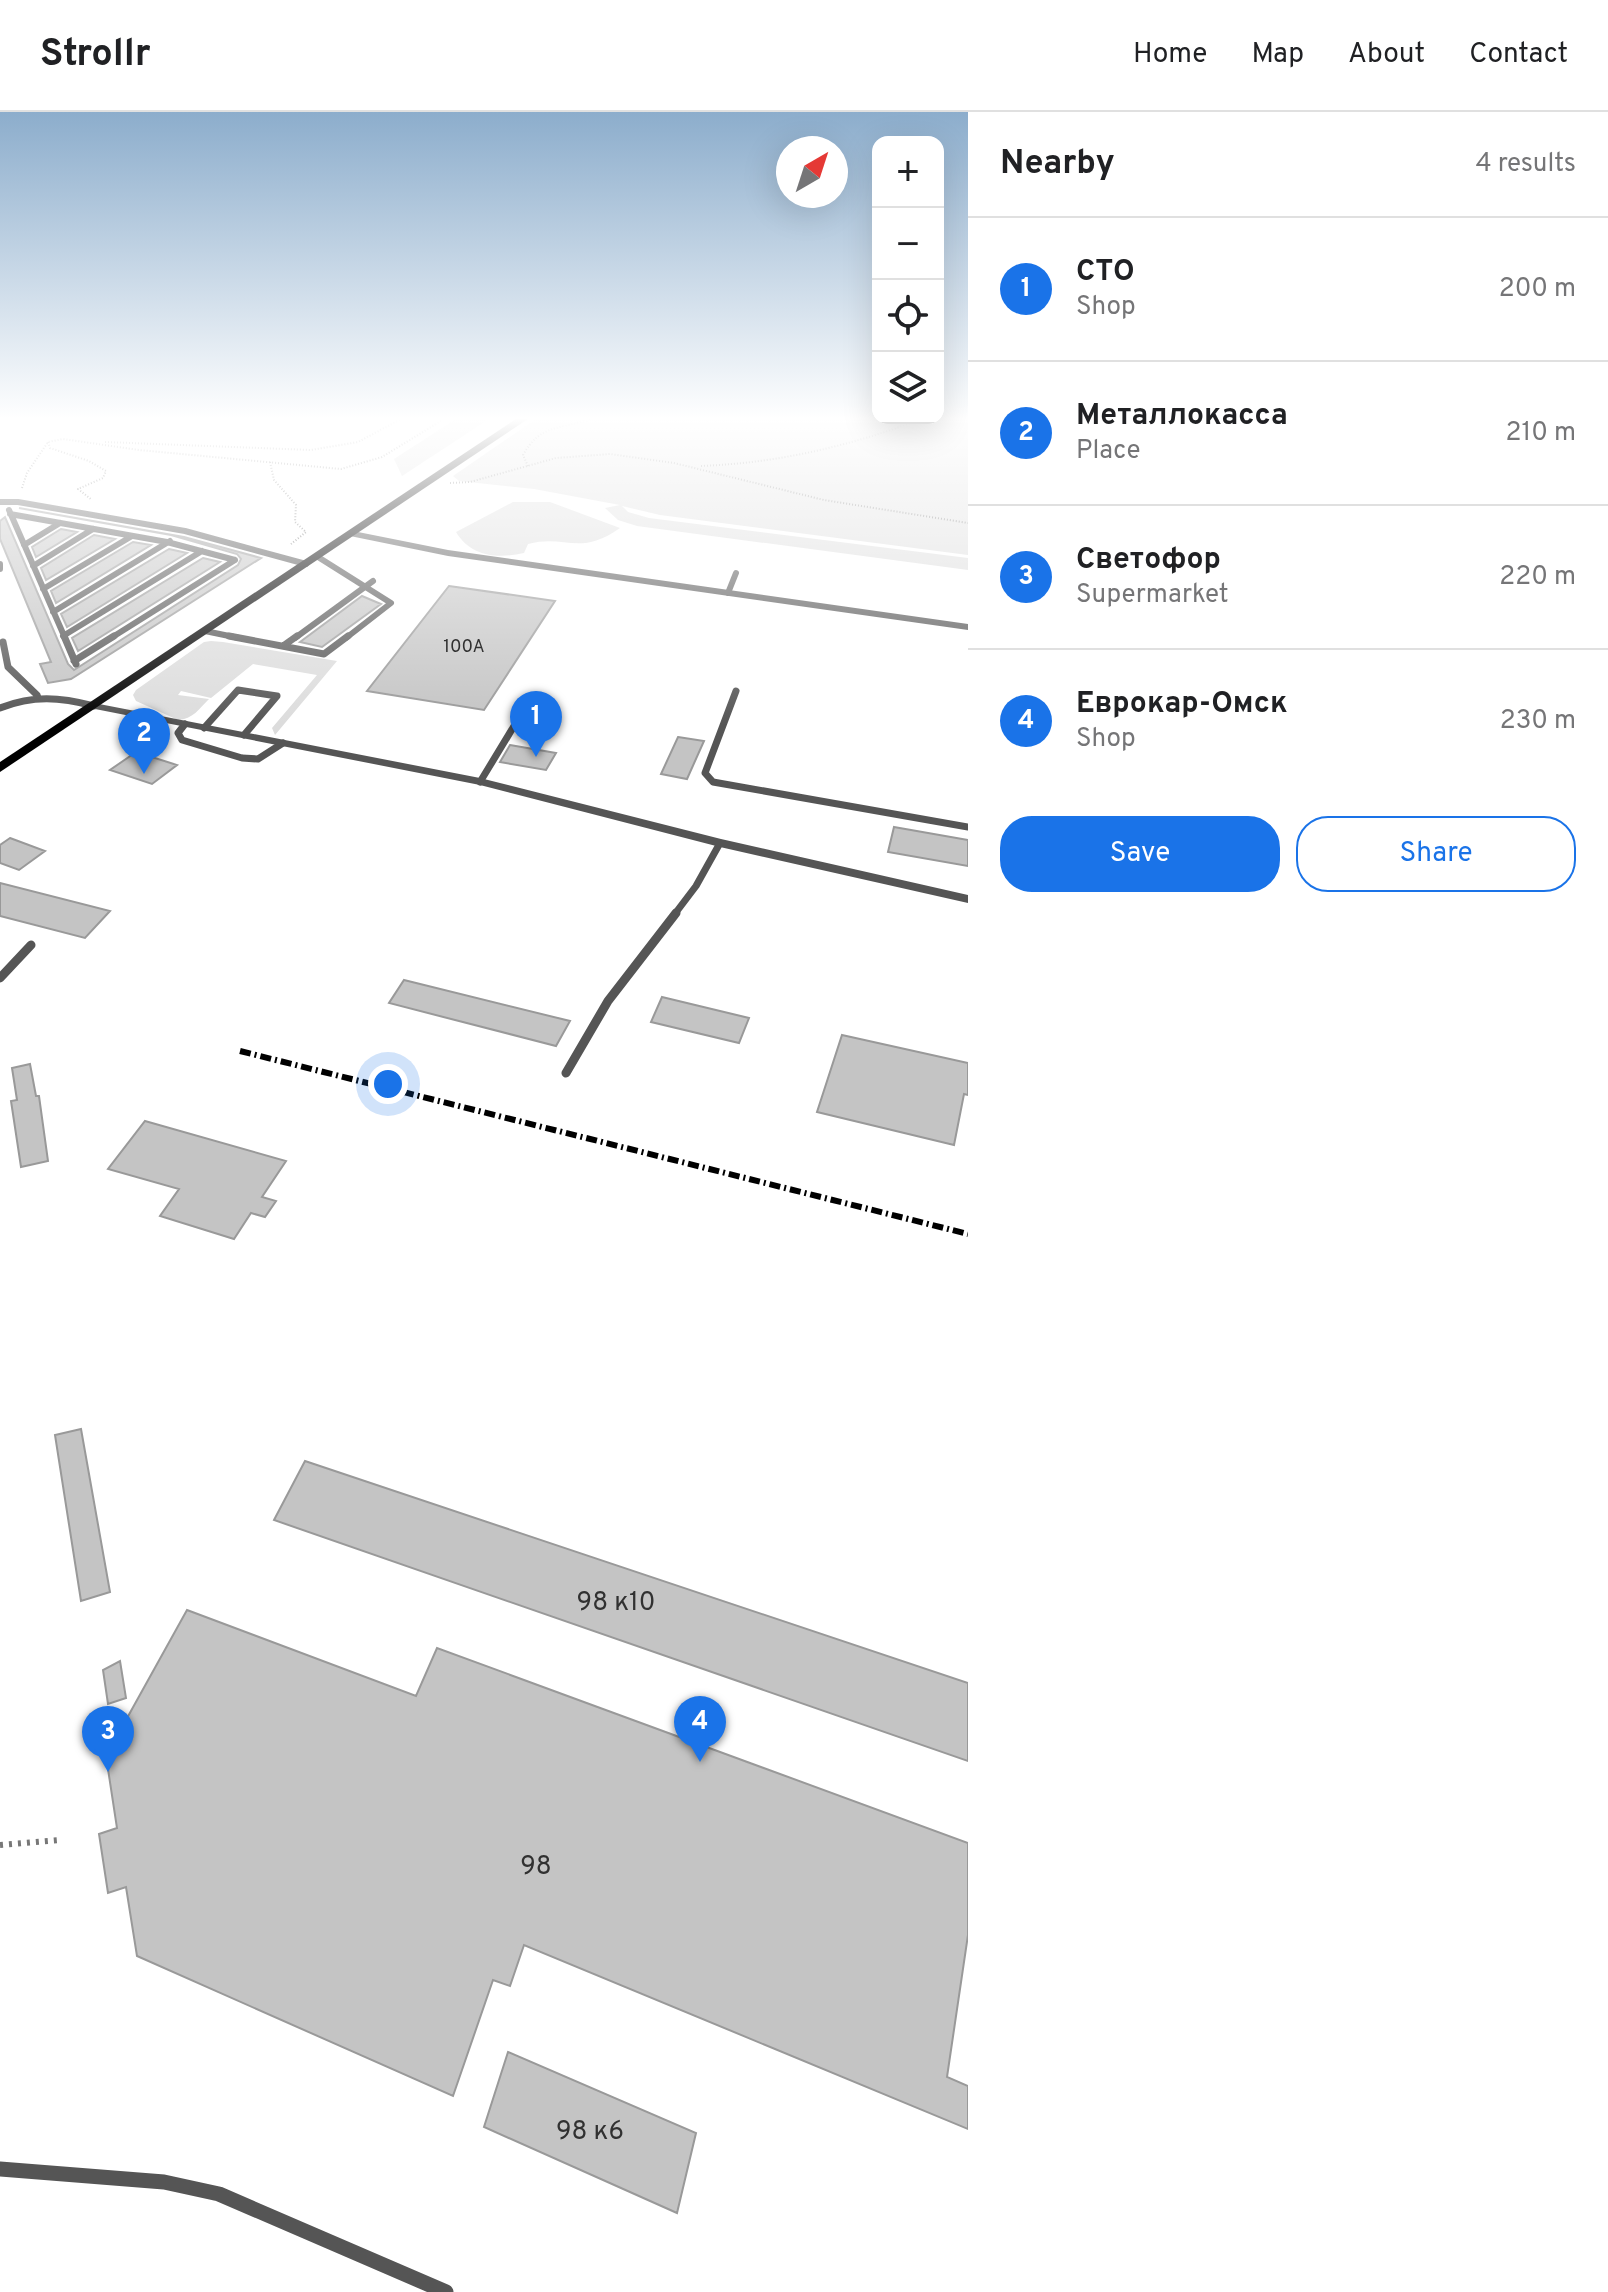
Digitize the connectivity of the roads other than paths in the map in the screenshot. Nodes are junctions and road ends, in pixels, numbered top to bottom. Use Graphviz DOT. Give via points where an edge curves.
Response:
graph roads {
  1 [pos="13,521"];
  2 [pos="47,521"];
  3 [pos="127,521"];
  4 [pos="373,521"];
  5 [pos="60,523"];
  6 [pos="93,529"];
  7 [pos="185,531"];
  8 [pos="353,534"];
  9 [pos="132,536"];
  10 [pos="167,542"];
  11 [pos="24,545"];
  12 [pos="202,551"];
  13 [pos="312,560"];
  14 [pos="33,566"];
  15 [pos="736,573"];
  16 [pos="373,581"];
  17 [pos="365,587"];
  18 [pos="43,589"];
  19 [pos="728,593"];
  20 [pos="53,612"];
  21 [pos="968,627"];
  22 [pos="205,631"];
  23 [pos="63,636"];
  24 [pos="3,642"];
  25 [pos="283,646"];
  26 [pos="736,691"];
  27 [pos="37,695"];
  28 [pos="94,706"];
  29 [pos="0,708"];
  30 [pos="185,724"];
  31 [pos="514,726"];
  32 [pos="204,728"];
  33 [pos="244,735"];
  34 [pos="283,743"];
  35 [pos="0,768"];
  36 [pos="480,782"];
  37 [pos="968,827"];
  38 [pos="720,843"];
  39 [pos="968,899"];
  40 [pos="31,945"];
  41 [pos="0,978"];
  42 [pos="566,1073"];
  43 [pos="0,2169"];
  44 [pos="446,2292"];
  1 -- 11 [label="lane"];
  2 -- 5 [label="lane"];
  3 -- 7 [label="lane"];
  4 -- 8 [label="main road"];
  5 -- 6 [label="lane"];
  5 -- 11 [label="lane"];
  6 -- 9 [label="lane"];
  6 -- 14 [label="lane"];
  7 -- 10 [label="lane"];
  7 -- 13 [label="lane"];
  8 -- 13 [label="main road"];
  8 -- 19 [label="street" via="448,553"];
  9 -- 10 [label="lane"];
  9 -- 18 [label="lane"];
  10 -- 12 [label="lane"];
  10 -- 20 [label="lane"];
  11 -- 14 [label="lane"];
  12 -- 23 [label="lane"];
  12 -- 23 [label="lane" via="235,560 76,664"];
  13 -- 17 [label="lane"];
  13 -- 22 [label="main road"];
  14 -- 18 [label="lane"];
  15 -- 19 [label="lane"];
  16 -- 17 [label="lane"];
  17 -- 25 [label="lane"];
  17 -- 25 [label="lane" via="391,603 324,654"];
  18 -- 20 [label="lane"];
  19 -- 21 [label="street"];
  20 -- 23 [label="lane"];
  22 -- 25 [label="lane"];
  22 -- 28 [label="main road"];
  24 -- 27 [label="lane" via="7,668"];
  26 -- 37 [label="lane" via="705,773 713,782"];
  27 -- 28 [label="lane"];
  27 -- 29 [label="lane"];
  28 -- 30 [label="street"];
  28 -- 35 [label="main road"];
  30 -- 32 [label="street"];
  30 -- 34 [label="lane" via="178,733 182,740 242,758 258,759"];
  31 -- 36 [label="lane"];
  32 -- 33 [label="street"];
  32 -- 33 [label="lane" via="238,690 277,696"];
  33 -- 34 [label="street"];
  34 -- 36 [label="street"];
  36 -- 38 [label="street"];
  38 -- 39 [label="street"];
  38 -- 42 [label="lane" via="696,886 608,1001"];
  40 -- 41 [label="lane"];
  43 -- 44 [label="lane" via="164,2182 219,2194"];
}
